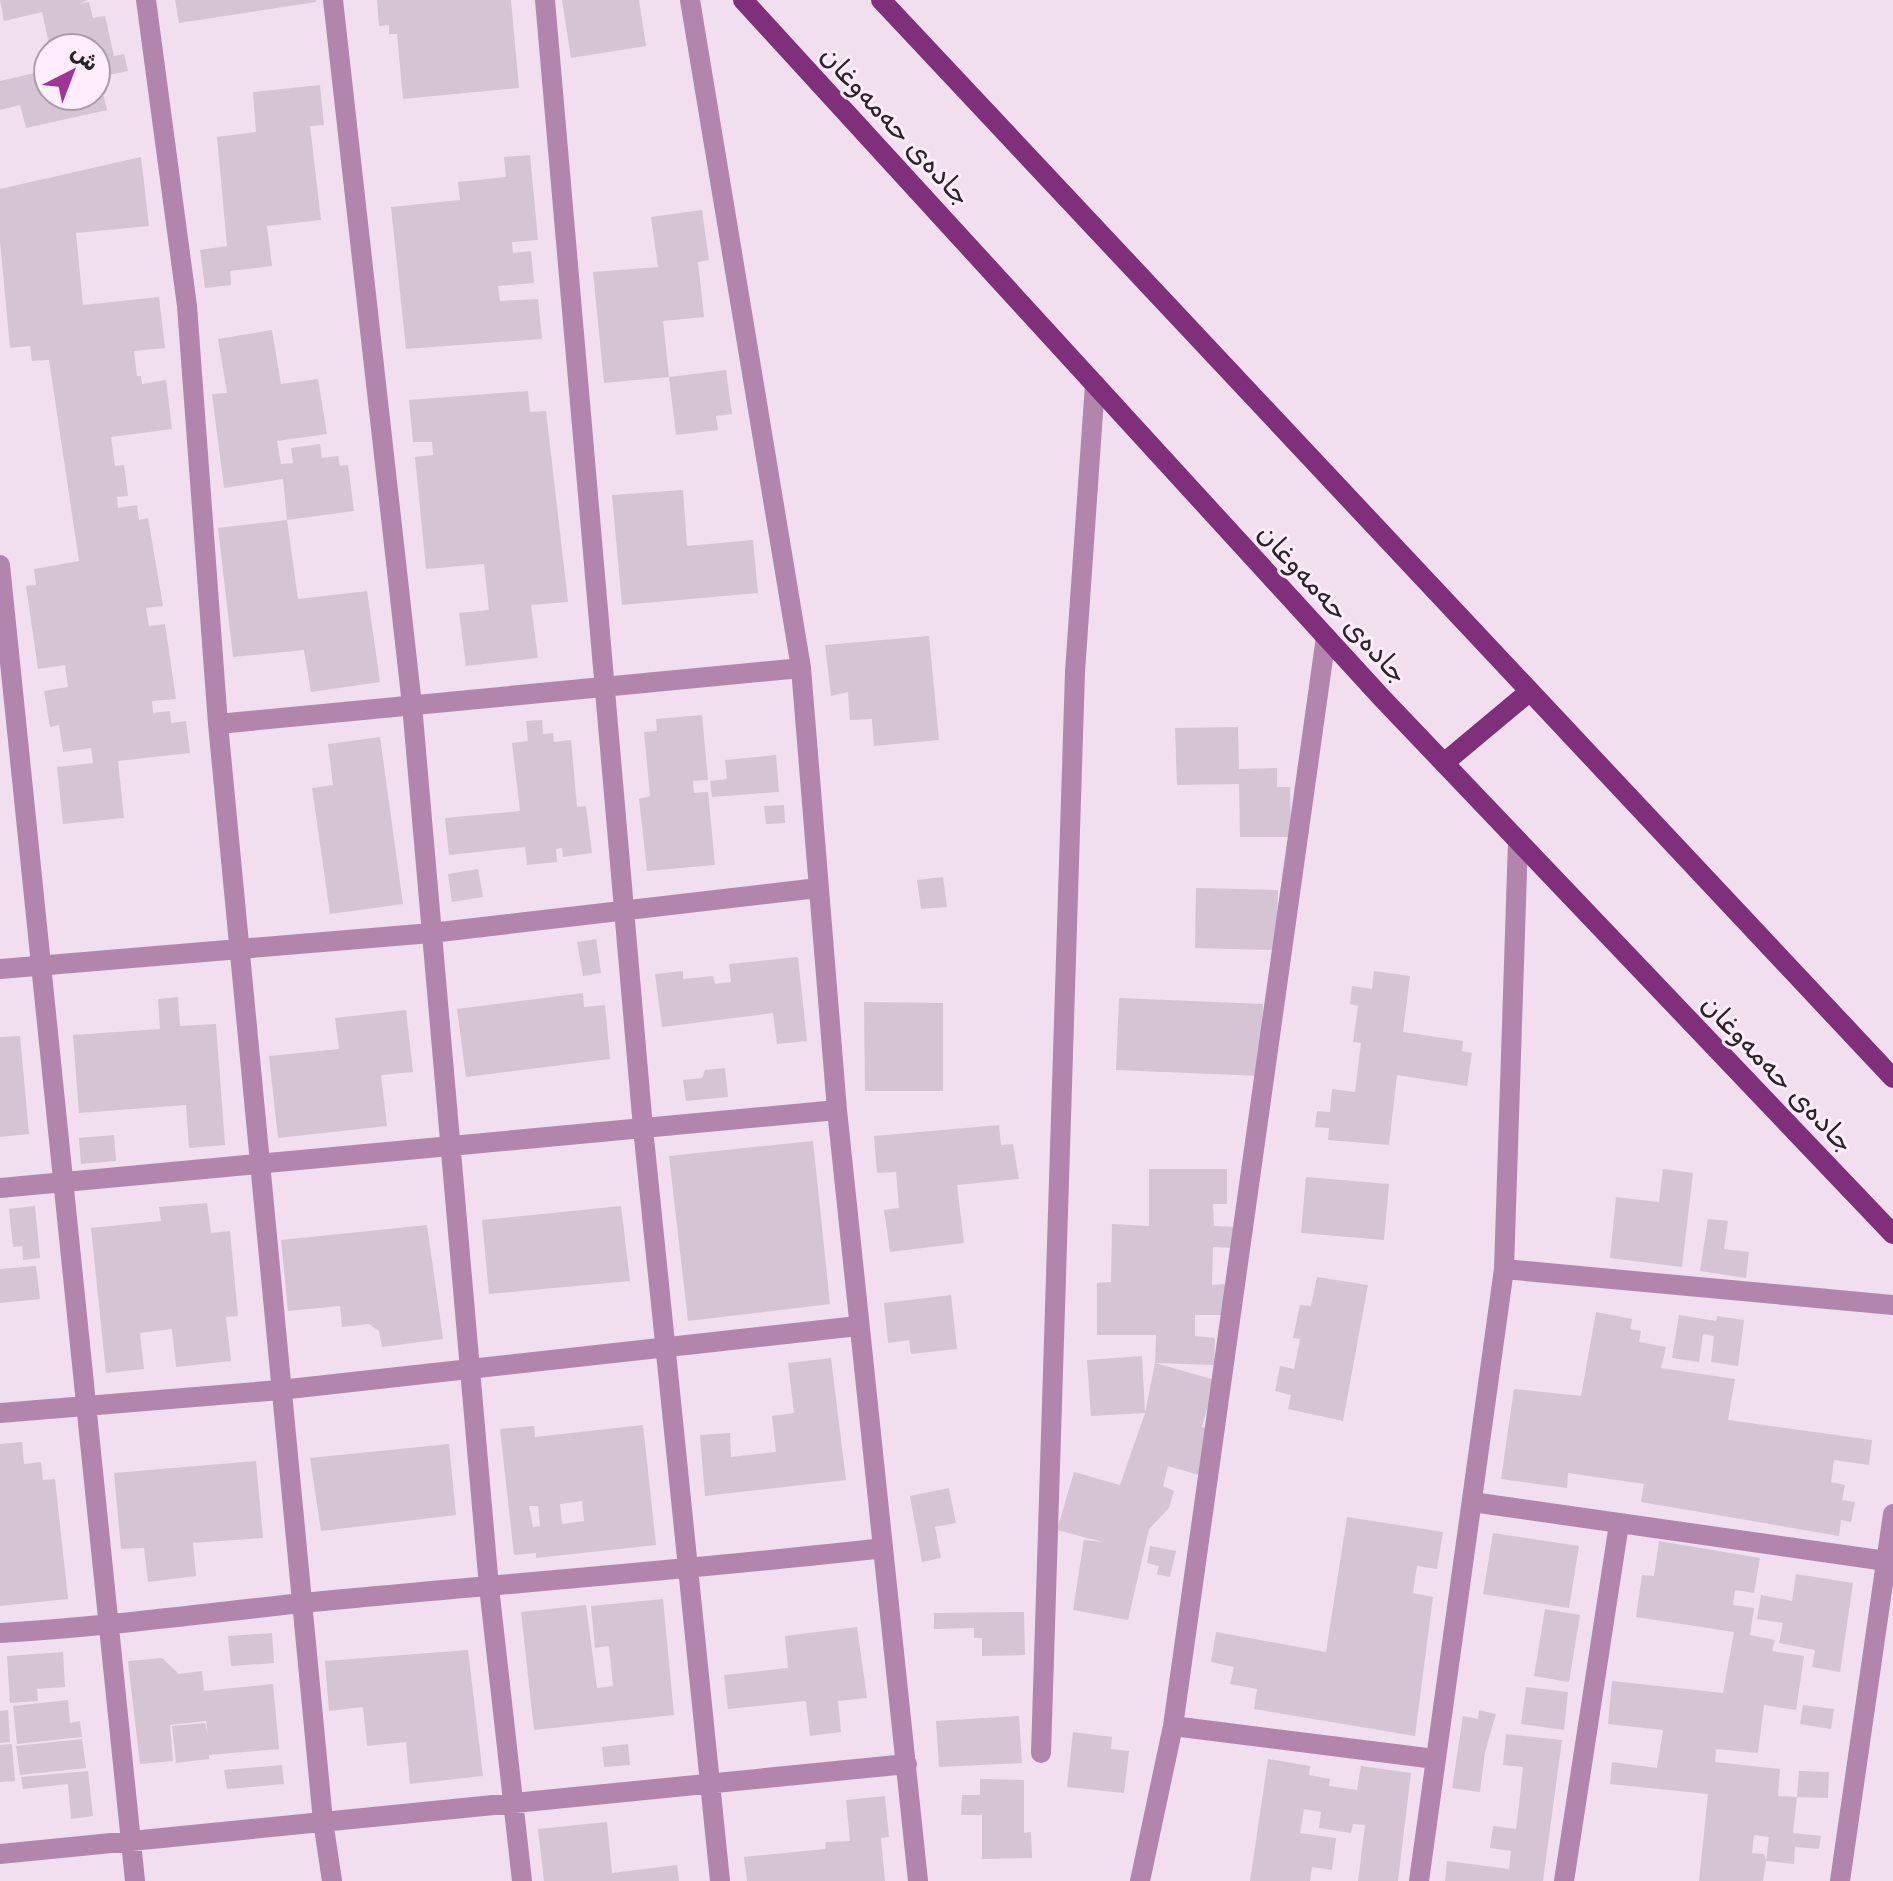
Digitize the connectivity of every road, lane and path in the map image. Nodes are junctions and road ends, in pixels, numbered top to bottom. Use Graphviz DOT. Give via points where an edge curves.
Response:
graph roads {
  1 [pos="146,0"];
  2 [pos="333,0"];
  3 [pos="545,0"];
  4 [pos="690,0"];
  5 [pos="743,0"];
  6 [pos="881,0"];
  7 [pos="1095,384"];
  8 [pos="0,565"];
  9 [pos="1326,637"];
  10 [pos="4,640"];
  11 [pos="801,668"];
  12 [pos="606,688"];
  13 [pos="1529,692"];
  14 [pos="412,705"];
  15 [pos="218,724"];
  16 [pos="1444,763"];
  17 [pos="1518,841"];
  18 [pos="818,888"];
  19 [pos="624,909"];
  20 [pos="431,933"];
  21 [pos="239,949"];
  22 [pos="40,965"];
  23 [pos="0,969"];
  24 [pos="1893,1078"];
  25 [pos="837,1110"];
  26 [pos="643,1128"];
  27 [pos="454,1148"];
  28 [pos="258,1165"];
  29 [pos="64,1181"];
  30 [pos="0,1188"];
  31 [pos="1893,1234"];
  32 [pos="1504,1269"];
  33 [pos="1893,1305"];
  34 [pos="858,1326"];
  35 [pos="666,1348"];
  36 [pos="473,1369"];
  37 [pos="280,1390"];
  38 [pos="86,1405"];
  39 [pos="0,1413"];
  40 [pos="1472,1502"];
  41 [pos="1893,1514"];
  42 [pos="1619,1524"];
  43 [pos="883,1548"];
  44 [pos="1886,1561"];
  45 [pos="688,1571"];
  46 [pos="489,1587"];
  47 [pos="302,1603"];
  48 [pos="109,1626"];
  49 [pos="0,1633"];
  50 [pos="1173,1726"];
  51 [pos="1041,1753"];
  52 [pos="1435,1759"];
  53 [pos="907,1764"];
  54 [pos="709,1786"];
  55 [pos="514,1802"];
  56 [pos="323,1821"];
  57 [pos="131,1842"];
  58 [pos="0,1854"];
  59 [pos="135,1881"];
  60 [pos="332,1881"];
  61 [pos="522,1881"];
  62 [pos="720,1881"];
  63 [pos="918,1881"];
  64 [pos="1140,1881"];
  65 [pos="1419,1881"];
  66 [pos="1564,1881"];
  67 [pos="1840,1881"];
  1 -- 15 [label="street" via="187,306"];
  2 -- 14 [label="street"];
  3 -- 12 [label="street"];
  4 -- 11 [label="street"];
  5 -- 7 [label="main road, جادەی حەمەوغان"];
  6 -- 13 [label="main road"];
  7 -- 9 [label="main road, جادەی حەمەوغان"];
  7 -- 51 [label="street" via="1075,672"];
  8 -- 10 [label="street"];
  9 -- 16 [label="main road, جادەی حەمەوغان"];
  9 -- 50 [label="street"];
  10 -- 22 [label="street"];
  11 -- 12 [label="street"];
  11 -- 18 [label="street"];
  12 -- 14 [label="street"];
  12 -- 19 [label="street"];
  13 -- 16 [label="main road"];
  13 -- 24 [label="main road"];
  14 -- 15 [label="street"];
  14 -- 20 [label="street"];
  15 -- 21 [label="street"];
  16 -- 17 [label="main road, جادەی حەمەوغان"];
  17 -- 31 [label="main road, جادەی حەمەوغان"];
  17 -- 32 [label="street"];
  18 -- 19 [label="street"];
  18 -- 25 [label="street"];
  19 -- 20 [label="street"];
  19 -- 26 [label="street"];
  20 -- 21 [label="street"];
  20 -- 27 [label="street"];
  21 -- 22 [label="street"];
  21 -- 28 [label="street"];
  22 -- 23 [label="street"];
  22 -- 29 [label="street"];
  25 -- 26 [label="street"];
  25 -- 34 [label="street"];
  26 -- 27 [label="street"];
  26 -- 35 [label="street"];
  27 -- 28 [label="street"];
  27 -- 36 [label="street"];
  28 -- 29 [label="street"];
  28 -- 37 [label="street"];
  29 -- 30 [label="street"];
  29 -- 38 [label="street"];
  32 -- 33 [label="street"];
  32 -- 40 [label="street"];
  34 -- 35 [label="street"];
  34 -- 43 [label="street"];
  35 -- 36 [label="street"];
  35 -- 45 [label="street"];
  36 -- 37 [label="street"];
  36 -- 46 [label="street"];
  37 -- 38 [label="street"];
  37 -- 47 [label="street"];
  38 -- 39 [label="street"];
  38 -- 48 [label="street"];
  40 -- 42 [label="street"];
  40 -- 52 [label="street"];
  41 -- 44 [label="street"];
  42 -- 44 [label="street"];
  42 -- 66 [label="street"];
  43 -- 45 [label="street"];
  43 -- 53 [label="street"];
  44 -- 67 [label="street"];
  45 -- 46 [label="street"];
  45 -- 54 [label="street"];
  46 -- 47 [label="street"];
  46 -- 55 [label="street"];
  47 -- 48 [label="street"];
  47 -- 56 [label="street"];
  48 -- 49 [label="street"];
  48 -- 57 [label="street"];
  50 -- 52 [label="street"];
  50 -- 64 [label="street"];
  52 -- 65 [label="street"];
  53 -- 54 [label="street"];
  53 -- 63 [label="street"];
  54 -- 55 [label="street"];
  54 -- 62 [label="street"];
  55 -- 56 [label="street"];
  55 -- 61 [label="street"];
  56 -- 57 [label="street"];
  56 -- 60 [label="street"];
  57 -- 58 [label="street"];
  57 -- 59 [label="street"];
}
